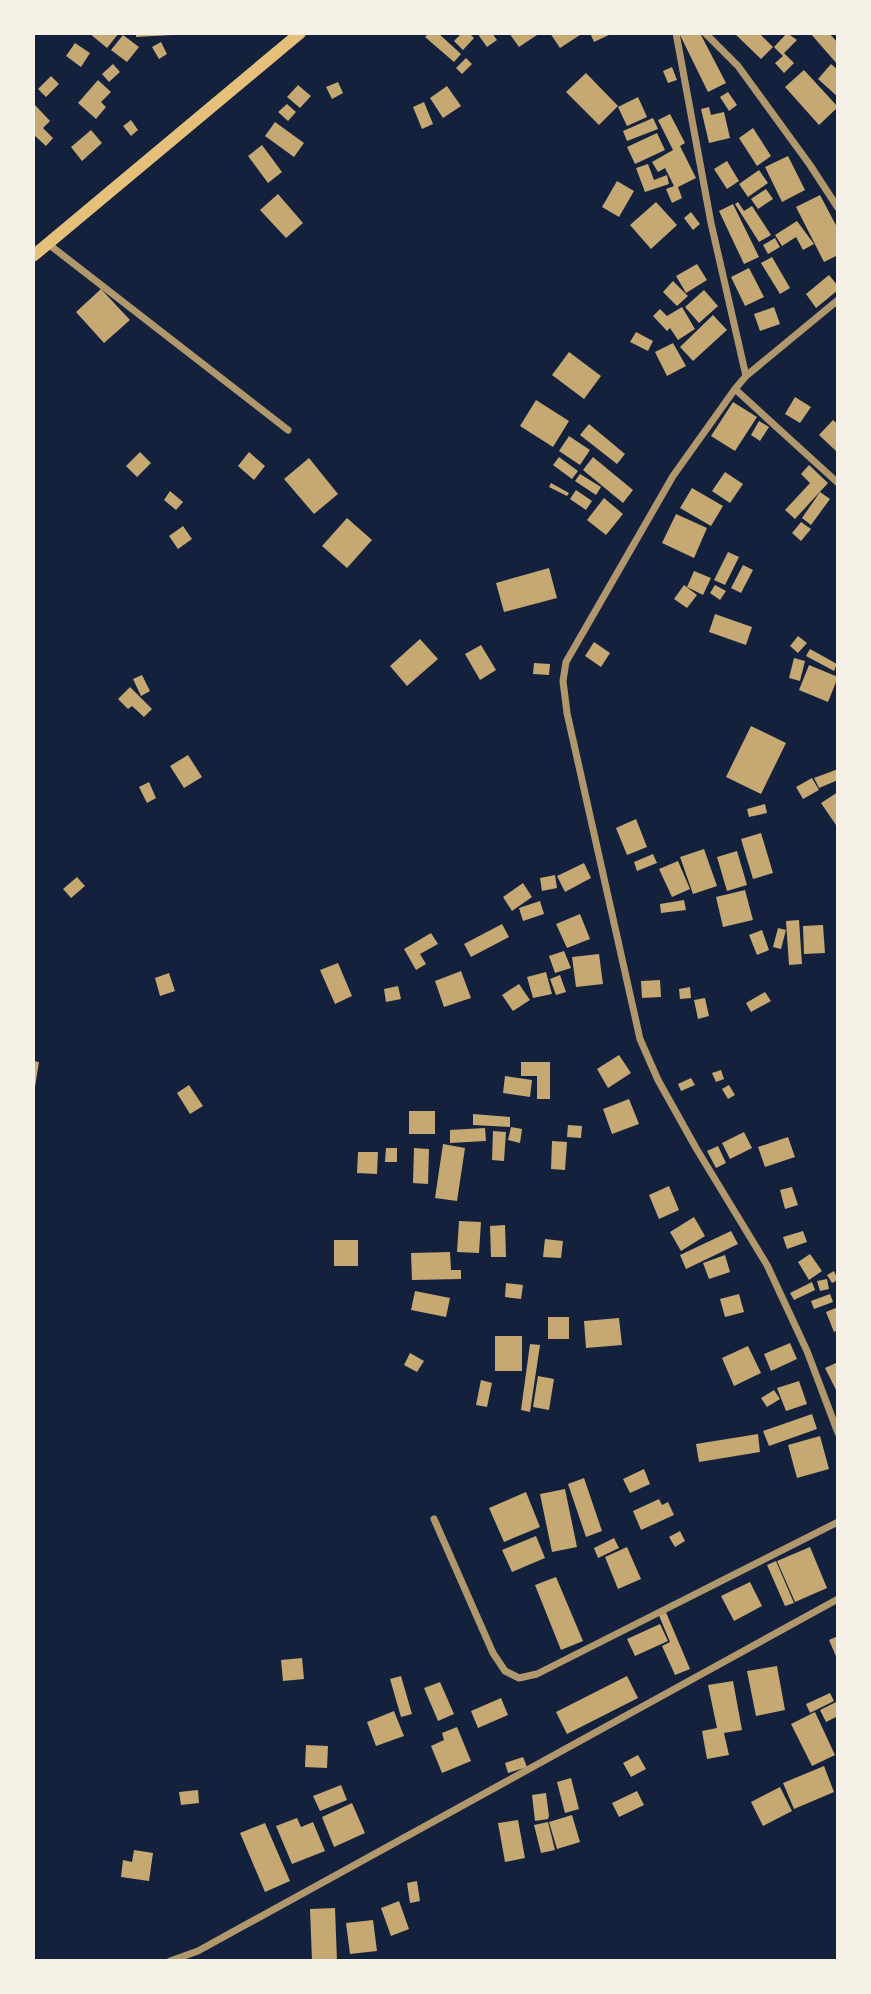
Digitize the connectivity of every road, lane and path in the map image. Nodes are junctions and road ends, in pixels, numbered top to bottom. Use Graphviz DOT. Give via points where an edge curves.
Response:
graph roads {
  1 [pos="300,33"];
  2 [pos="676,33"];
  3 [pos="705,33"];
  4 [pos="838,208"];
  5 [pos="47,243"];
  6 [pos="33,257"];
  7 [pos="838,300"];
  8 [pos="746,376"];
  9 [pos="735,389"];
  10 [pos="288,430"];
  11 [pos="838,483"];
  12 [pos="838,1433"];
  13 [pos="434,1519"];
  14 [pos="838,1522"];
  15 [pos="838,1600"];
  16 [pos="170,1961"];
  1 -- 5 [label="main road"];
  2 -- 8 [label="street" via="711,223"];
  3 -- 4 [label="street" via="738,66"];
  5 -- 6 [label="main road"];
  5 -- 10 [label="street"];
  7 -- 8 [label="street"];
  8 -- 9 [label="street"];
  9 -- 11 [label="street"];
  9 -- 12 [label="street" via="673,477 566,662 565,699 640,1039 696,1148 767,1265"];
  13 -- 14 [label="street" via="493,1653 505,1671 519,1678 537,1674"];
  15 -- 16 [label="street" via="198,1951"];
}
